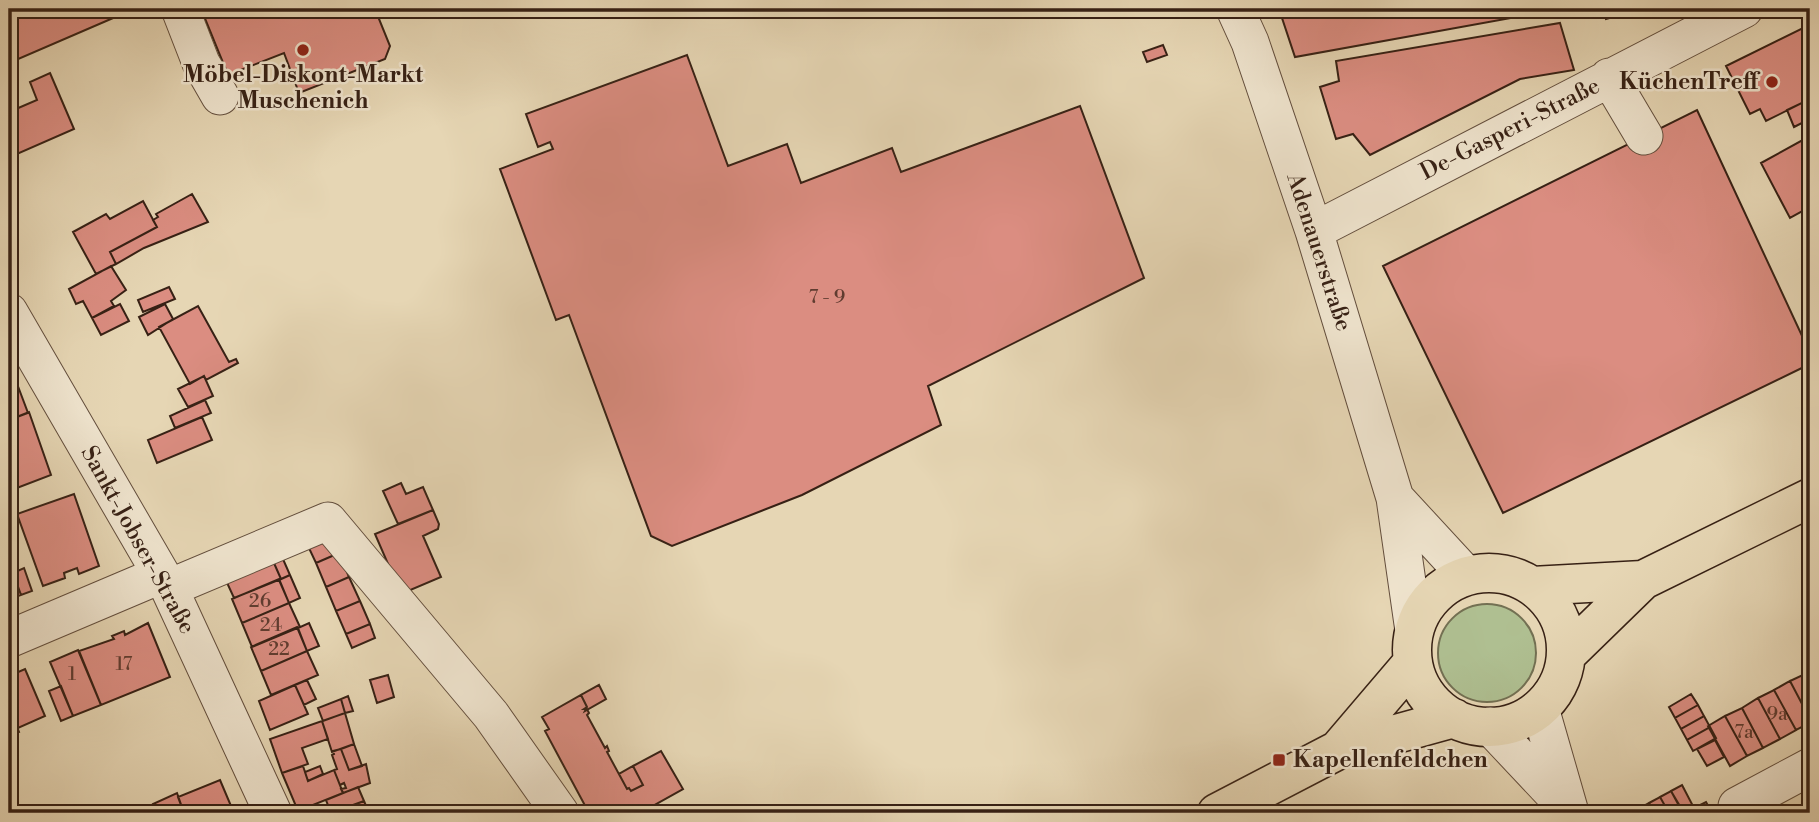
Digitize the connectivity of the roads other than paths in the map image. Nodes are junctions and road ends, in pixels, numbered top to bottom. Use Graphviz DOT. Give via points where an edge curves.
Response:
graph roads {
  1 [pos="180,9"];
  2 [pos="1235,9"];
  3 [pos="1744,9"];
  4 [pos="1609,77"];
  5 [pos="220,96"];
  6 [pos="1644,136"];
  7 [pos="1314,231"];
  8 [pos="9,312"];
  9 [pos="1395,498"];
  10 [pos="1810,498"];
  11 [pos="1466,576"];
  12 [pos="1643,580"];
  13 [pos="164,581"];
  14 [pos="1532,586"];
  15 [pos="9,639"];
  16 [pos="1414,647"];
  17 [pos="1566,655"];
  18 [pos="1540,708"];
  19 [pos="1472,722"];
  20 [pos="1338,750"];
  21 [pos="1810,767"];
  22 [pos="1570,812"];
  23 [pos="272,813"];
  24 [pos="561,813"];
  25 [pos="1217,813"];
  26 [pos="1741,813"];
  1 -- 5 [label="street"];
  2 -- 7 [label="street, Adenauerstraße"];
  3 -- 4 [label="street, De-Gasperi-Straße"];
  4 -- 6 [label="street"];
  4 -- 7 [label="street, De-Gasperi-Straße"];
  7 -- 9 [label="street, Adenauerstraße"];
  8 -- 13 [label="street, Sankt-Jobser-Straße"];
  9 -- 11 [label="street, Adenauerstraße"];
  9 -- 16 [label="street, Adenauerstraße"];
  10 -- 12 [label="main road"];
  11 -- 14 [label="main road" via="1493,573"];
  11 -- 16 [label="main road" via="1443,588 1425,607"];
  12 -- 14 [label="main road"];
  12 -- 17 [label="main road"];
  13 -- 15 [label="street"];
  13 -- 23 [label="street, Sankt-Jobser-Straße"];
  13 -- 24 [label="street" via="328,521 491,715"];
  14 -- 17 [label="main road" via="1559,616"];
  16 -- 19 [label="main road" via="1427,695 1439,708"];
  16 -- 20 [label="main road"];
  17 -- 18 [label="main road" via="1562,675"];
  18 -- 19 [label="main road" via="1517,722"];
  18 -- 22 [label="street"];
  19 -- 20 [label="main road"];
  19 -- 22 [label="street"];
  20 -- 25 [label="main road"];
  21 -- 26 [label="street" via="1737,806"];
}
